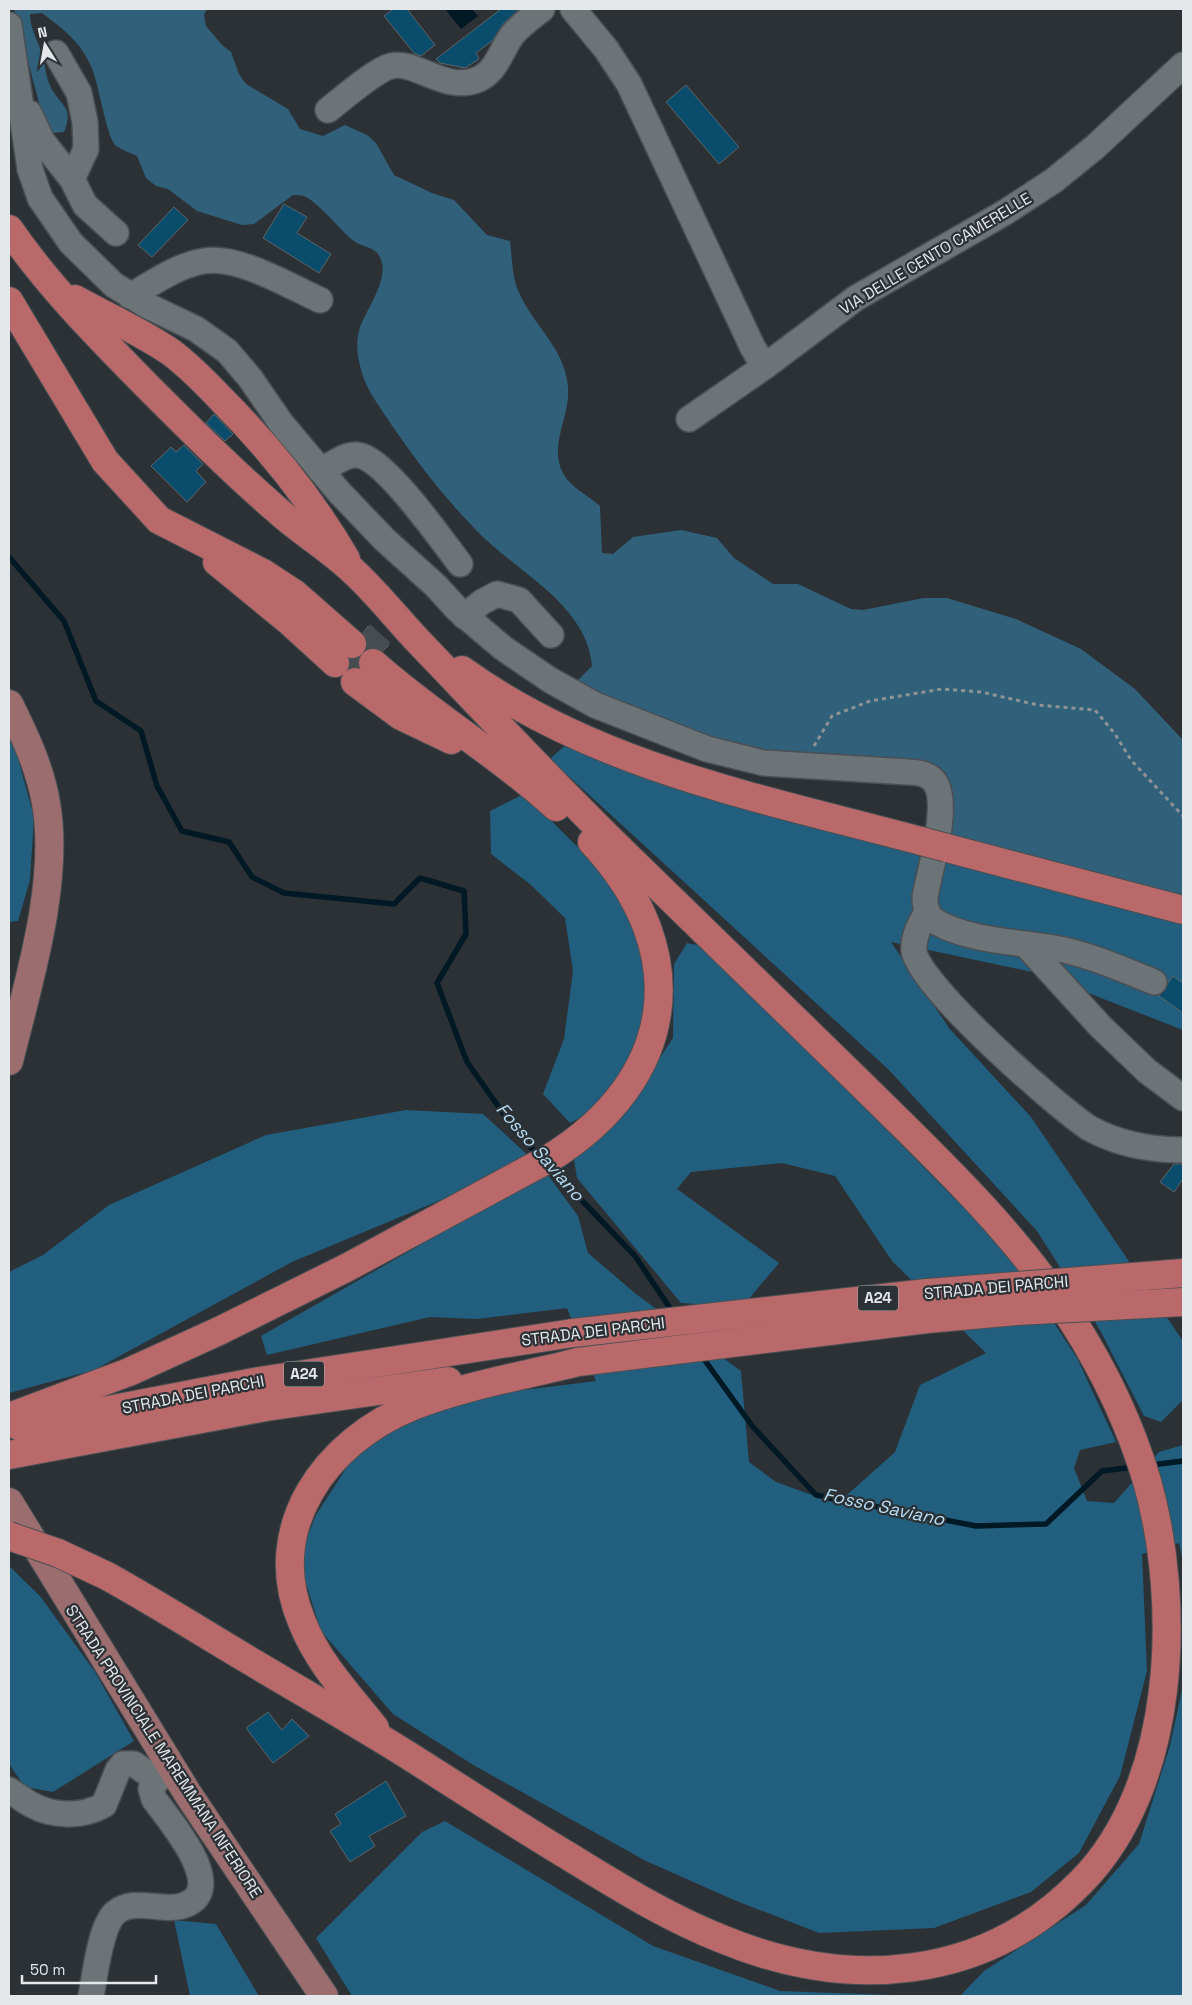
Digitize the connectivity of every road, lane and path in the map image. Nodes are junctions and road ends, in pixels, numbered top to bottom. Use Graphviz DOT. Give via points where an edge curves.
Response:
graph roads {
  1 [pos="542,9"];
  2 [pos="573,9"];
  3 [pos="9,25"];
  4 [pos="56,53"];
  5 [pos="1183,65"];
  6 [pos="20,97"];
  7 [pos="328,110"];
  8 [pos="72,179"];
  9 [pos="9,228"];
  10 [pos="116,233"];
  11 [pos="54,288"];
  12 [pos="130,296"];
  13 [pos="320,300"];
  14 [pos="9,301"];
  15 [pos="764,367"];
  16 [pos="689,419"];
  17 [pos="320,470"];
  18 [pos="184,534"];
  19 [pos="460,564"];
  20 [pos="352,570"];
  21 [pos="464,616"];
  22 [pos="396,619"];
  23 [pos="550,635"];
  24 [pos="368,667"];
  25 [pos="9,704"];
  26 [pos="503,762"];
  27 [pos="803,766"];
  28 [pos="1183,816"];
  29 [pos="591,820"];
  30 [pos="1183,910"];
  31 [pos="927,912"];
  32 [pos="1027,946"];
  33 [pos="1154,982"];
  34 [pos="9,1061"];
  35 [pos="1183,1098"];
  36 [pos="1183,1150"];
  37 [pos="1183,1273"];
  38 [pos="1183,1302"];
  39 [pos="578,1362"];
  40 [pos="30,1424"];
  41 [pos="9,1429"];
  42 [pos="9,1455"];
  43 [pos="9,1502"];
  44 [pos="9,1536"];
  45 [pos="387,1742"];
  46 [pos="165,1775"];
  47 [pos="9,1790"];
  48 [pos="91,1996"];
  49 [pos="324,1996"];
  1 -- 7 [label="street" via="513,35 491,70 481,78 462,83 450,82 405,66 390,66"];
  2 -- 15 [label="street" via="606,48 629,84"];
  3 -- 6 [label="street"];
  4 -- 8 [label="street" via="79,93 84,122 86,149"];
  5 -- 15 [label="street, VIA DELLE CENTO CAMERELLE" via="1095,147 1052,180 1004,213 863,294"];
  6 -- 8 [label="street" via="42,141"];
  6 -- 12 [label="street" via="30,169 40,198 60,230 84,258"];
  8 -- 10 [label="street" via="85,204"];
  9 -- 11 [label="highway"];
  11 -- 20 [label="highway" via="207,446 282,516"];
  11 -- 20 [label="highway" via="147,338 189,367 242,420 298,487 323,520"];
  12 -- 13 [label="street" via="191,264 217,260 269,276"];
  12 -- 17 [label="street" via="196,329 227,351"];
  14 -- 18 [label="highway" via="105,461 159,520"];
  15 -- 16 [label="street, VIA DELLE CENTO CAMERELLE"];
  17 -- 19 [label="street" via="346,456 362,456 387,474"];
  17 -- 21 [label="street"];
  18 -- 18 [label="highway" via="289,621 348,649 311,591 281,568"];
  20 -- 22 [label="highway"];
  21 -- 23 [label="street" via="497,594 519,600"];
  21 -- 27 [label="street" via="550,680 595,705 721,753 764,763"];
  22 -- 29 [label="highway"];
  22 -- 30 [label="highway, bridge" via="477,681 532,714 598,744 694,779"];
  24 -- 26 [label="highway" via="398,685 474,744"];
  24 -- 26 [label="highway" via="429,698"];
  24 -- 26 [label="highway" via="373,697 409,720"];
  25 -- 34 [label="main road" via="41,782 49,835 37,944"];
  26 -- 29 [label="highway"];
  26 -- 40 [label="highway" via="594,844 628,890 641,914 650,937 659,986 659,1008 653,1037 635,1077 602,1118 562,1151 346,1268 129,1372"];
  27 -- 28 [label="path" via="832,716 870,701 942,689 981,692 1038,705 1095,710 1132,760"];
  27 -- 31 [label="street" via="916,772 933,780 940,793 941,804 924,897"];
  29 -- 45 [label="highway" via="988,1210 1073,1321 1119,1405 1147,1482 1160,1550 1166,1652 1162,1695 1149,1762 1139,1795 1125,1824 1091,1872 1056,1906 1030,1925 997,1944 950,1961 902,1970 859,1971 797,1962 722,1940 639,1899"];
  31 -- 32 [label="street" via="946,926"];
  31 -- 36 [label="street" via="916,933 914,951 920,968 966,1021 1089,1128 1133,1144"];
  32 -- 33 [label="street" via="1081,954"];
  32 -- 35 [label="street" via="1146,1071"];
  37 -- 40 [label="highway, STRADA DEI PARCHI / A24, bridge" via="927,1293 573,1333 254,1382"];
  38 -- 39 [label="highway, STRADA DEI PARCHI / A24, bridge" via="1017,1311"];
  39 -- 40 [label="highway, STRADA DEI PARCHI / A24" via="266,1408"];
  39 -- 45 [label="highway" via="429,1400 386,1419 343,1451 306,1498 294,1528 289,1558 297,1610 330,1672"];
  40 -- 41 [label="highway, STRADA DEI PARCHI / A24"];
  40 -- 42 [label="highway, STRADA DEI PARCHI / A24"];
  43 -- 46 [label="main road, STRADA PROVINCIALE MAREMMANA INFERIORE"];
  44 -- 45 [label="highway, bridge" via="107,1576"];
  46 -- 47 [label="street" via="134,1764 123,1764 104,1805 81,1813 49,1812"];
  46 -- 48 [label="street" via="151,1789 154,1799 196,1858 201,1884 197,1896 182,1906 143,1905 115,1913 106,1925"];
  46 -- 49 [label="main road, STRADA PROVINCIALE MAREMMANA INFERIORE"];
}
